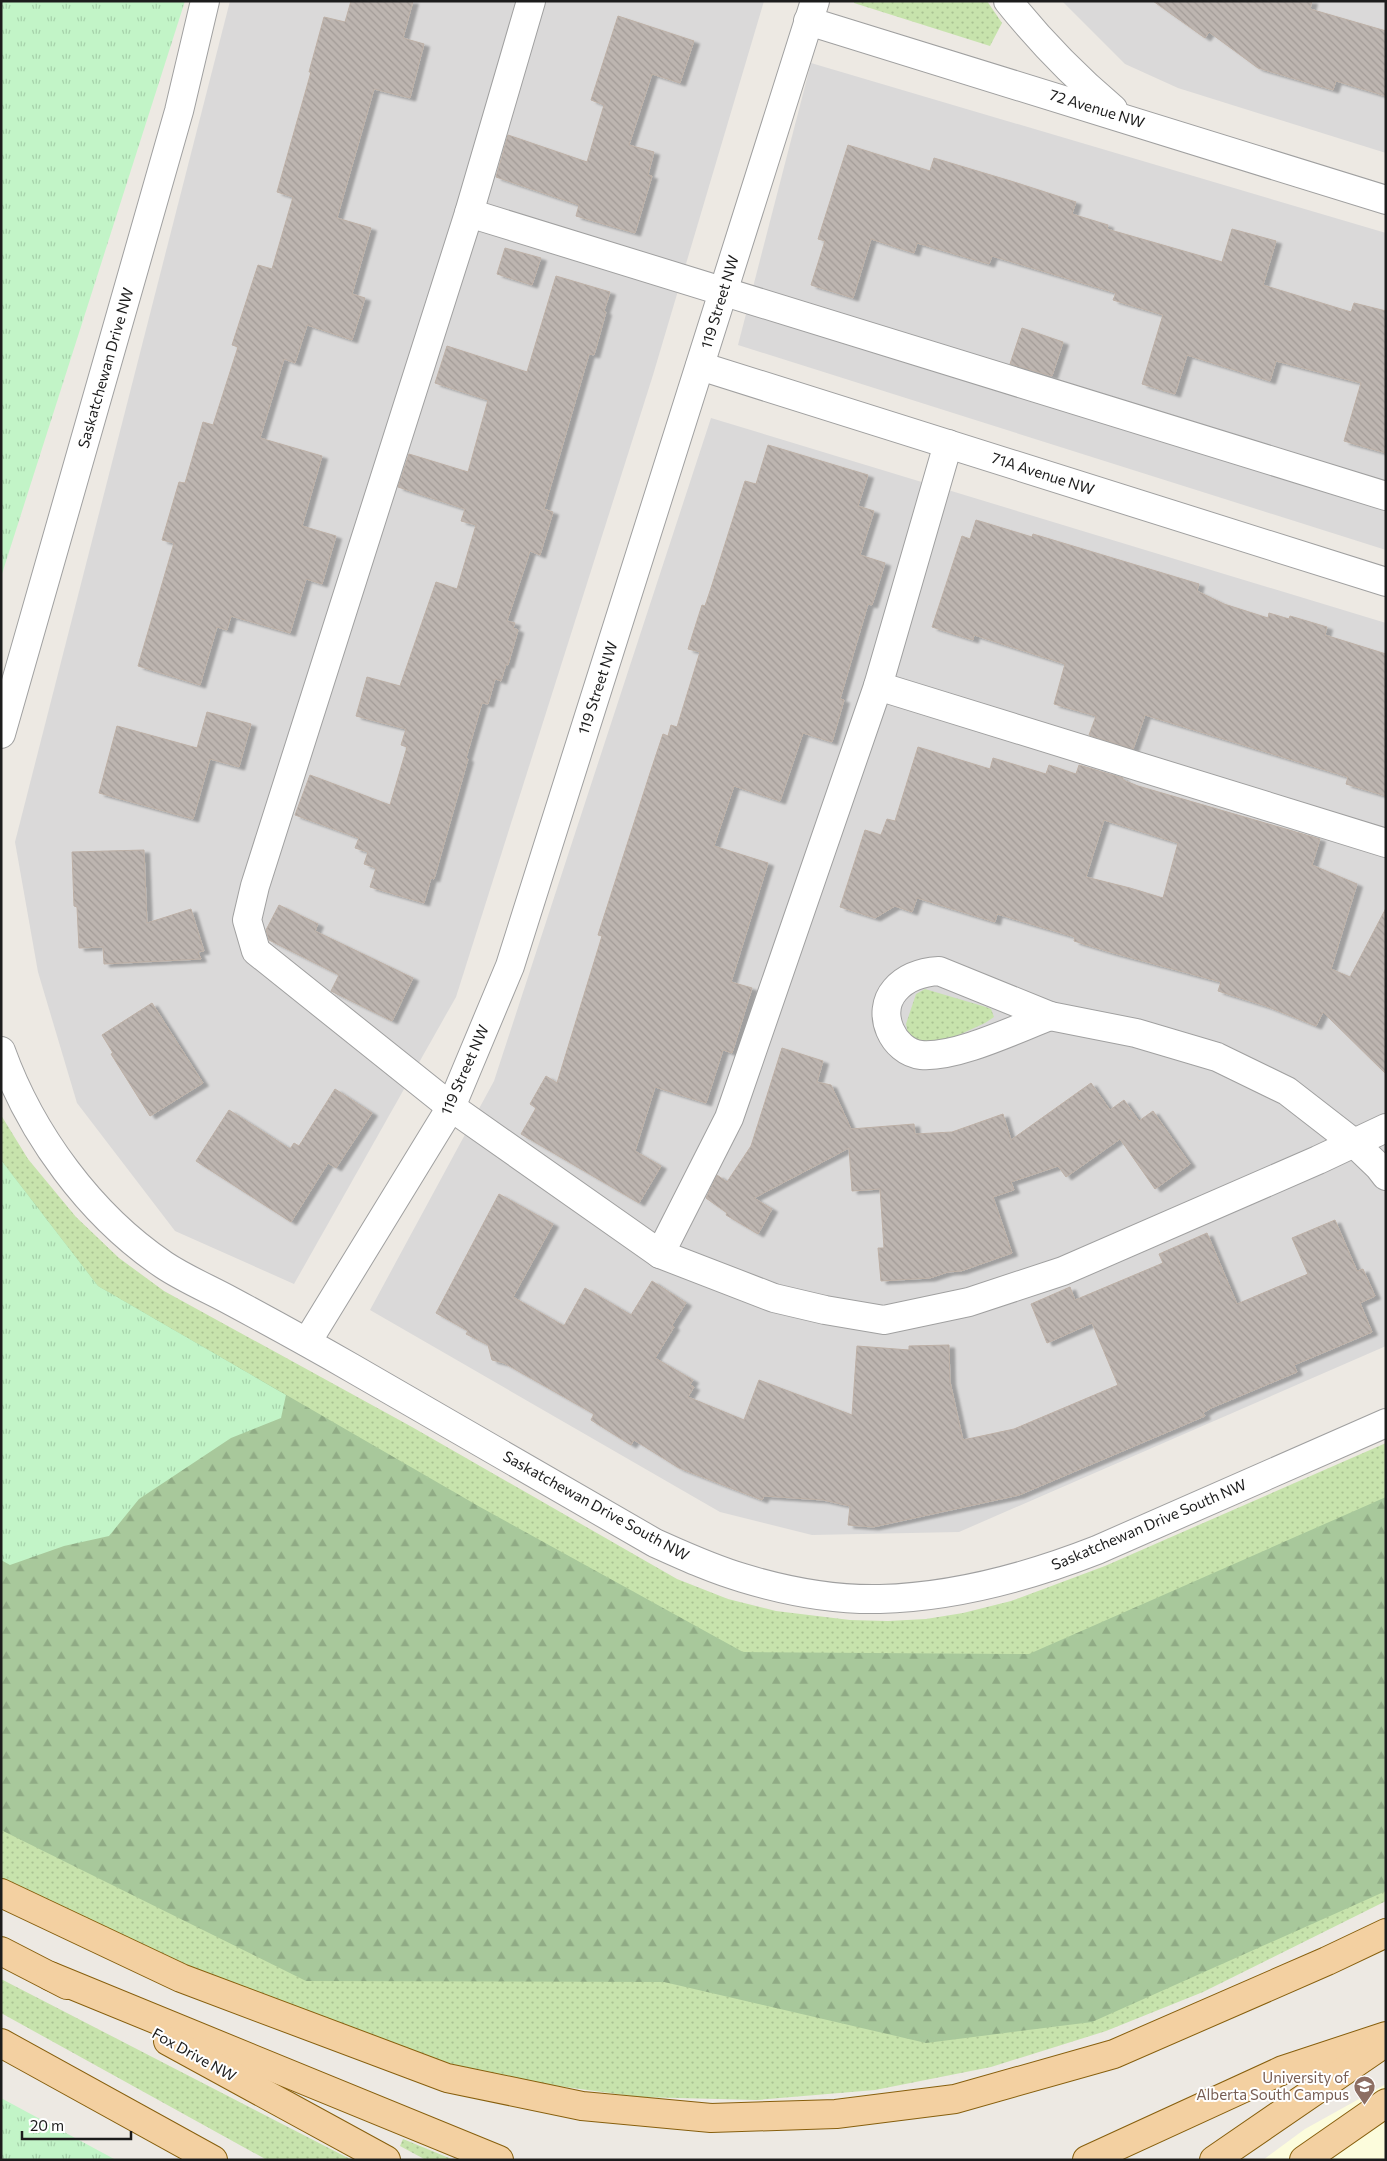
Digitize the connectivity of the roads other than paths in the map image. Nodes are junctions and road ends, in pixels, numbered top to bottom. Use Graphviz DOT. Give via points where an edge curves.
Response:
graph roads {
  1 [pos="205,1"];
  2 [pos="531,1"];
  3 [pos="1008,1"];
  4 [pos="811,11"];
  5 [pos="1122,117"];
  6 [pos="1386,200"];
  7 [pos="469,213"];
  8 [pos="724,290"];
  9 [pos="700,366"];
  10 [pos="948,444"];
  11 [pos="1386,496"];
  12 [pos="1386,582"];
  13 [pos="878,686"];
  14 [pos="1,734"];
  15 [pos="1386,843"];
  16 [pos="1050,1016"];
  17 [pos="1,1051"];
  18 [pos="451,1107"];
  19 [pos="1386,1128"];
  20 [pos="1354,1143"];
  21 [pos="1386,1176"];
  22 [pos="660,1254"];
  23 [pos="307,1342"];
  24 [pos="1386,1423"];
  25 [pos="1,1893"];
  26 [pos="1386,1933"];
  27 [pos="1,1951"];
  28 [pos="50,1976"];
  29 [pos="1386,2036"];
  30 [pos="1386,2042"];
  31 [pos="1,2043"];
  32 [pos="1386,2103"];
  33 [pos="213,2160"];
  34 [pos="386,2160"];
  35 [pos="499,2160"];
  36 [pos="1087,2160"];
  37 [pos="1214,2160"];
  38 [pos="1304,2160"];
  1 -- 14 [label="street, Saskatchewan Drive NW" via="179,111"];
  2 -- 7 [label="street"];
  3 -- 5 [label="street" via="1039,40"];
  4 -- 5 [label="street, 72 Avenue NW"];
  4 -- 8 [label="street, 119 Street NW"];
  5 -- 6 [label="street, 72 Avenue NW"];
  7 -- 8 [label="street"];
  7 -- 18 [label="street" via="247,920 256,951"];
  8 -- 9 [label="street, 119 Street NW"];
  8 -- 11 [label="street"];
  9 -- 10 [label="street, 71A Avenue NW"];
  9 -- 18 [label="street, 119 Street NW" via="510,966"];
  10 -- 12 [label="street, 71A Avenue NW"];
  10 -- 13 [label="street"];
  13 -- 15 [label="street"];
  13 -- 22 [label="street" via="729,1118"];
  16 -- 16 [label="street" via="939,971 923,972 908,980 894,990 887,1005 887,1022 895,1040 906,1051 922,1055 967,1047"];
  16 -- 20 [label="street" via="1136,1033 1217,1057 1287,1091"];
  17 -- 23 [label="street" via="28,1112 55,1154 105,1215 164,1266"];
  18 -- 22 [label="street"];
  18 -- 23 [label="street, 119 Street NW"];
  19 -- 20 [label="street"];
  20 -- 21 [label="street"];
  20 -- 22 [label="street" via="1063,1271 969,1302 884,1320 774,1298"];
  23 -- 24 [label="street, Saskatchewan Drive South NW" via="655,1542 742,1578 833,1596 880,1599 924,1595 978,1587 1055,1566"];
  25 -- 26 [label="main road" via="181,1978 447,2078 582,2106 712,2118 836,2114 954,2099 1114,2054"];
  27 -- 28 [label="main road, Fox Drive NW"];
  28 -- 34 [label="main road, Fox Drive NW"];
  28 -- 35 [label="main road"];
  29 -- 36 [label="main road" via="1283,2070"];
  30 -- 37 [label="main road"];
  31 -- 33 [label="main road"];
  32 -- 38 [label="main road"];
}
